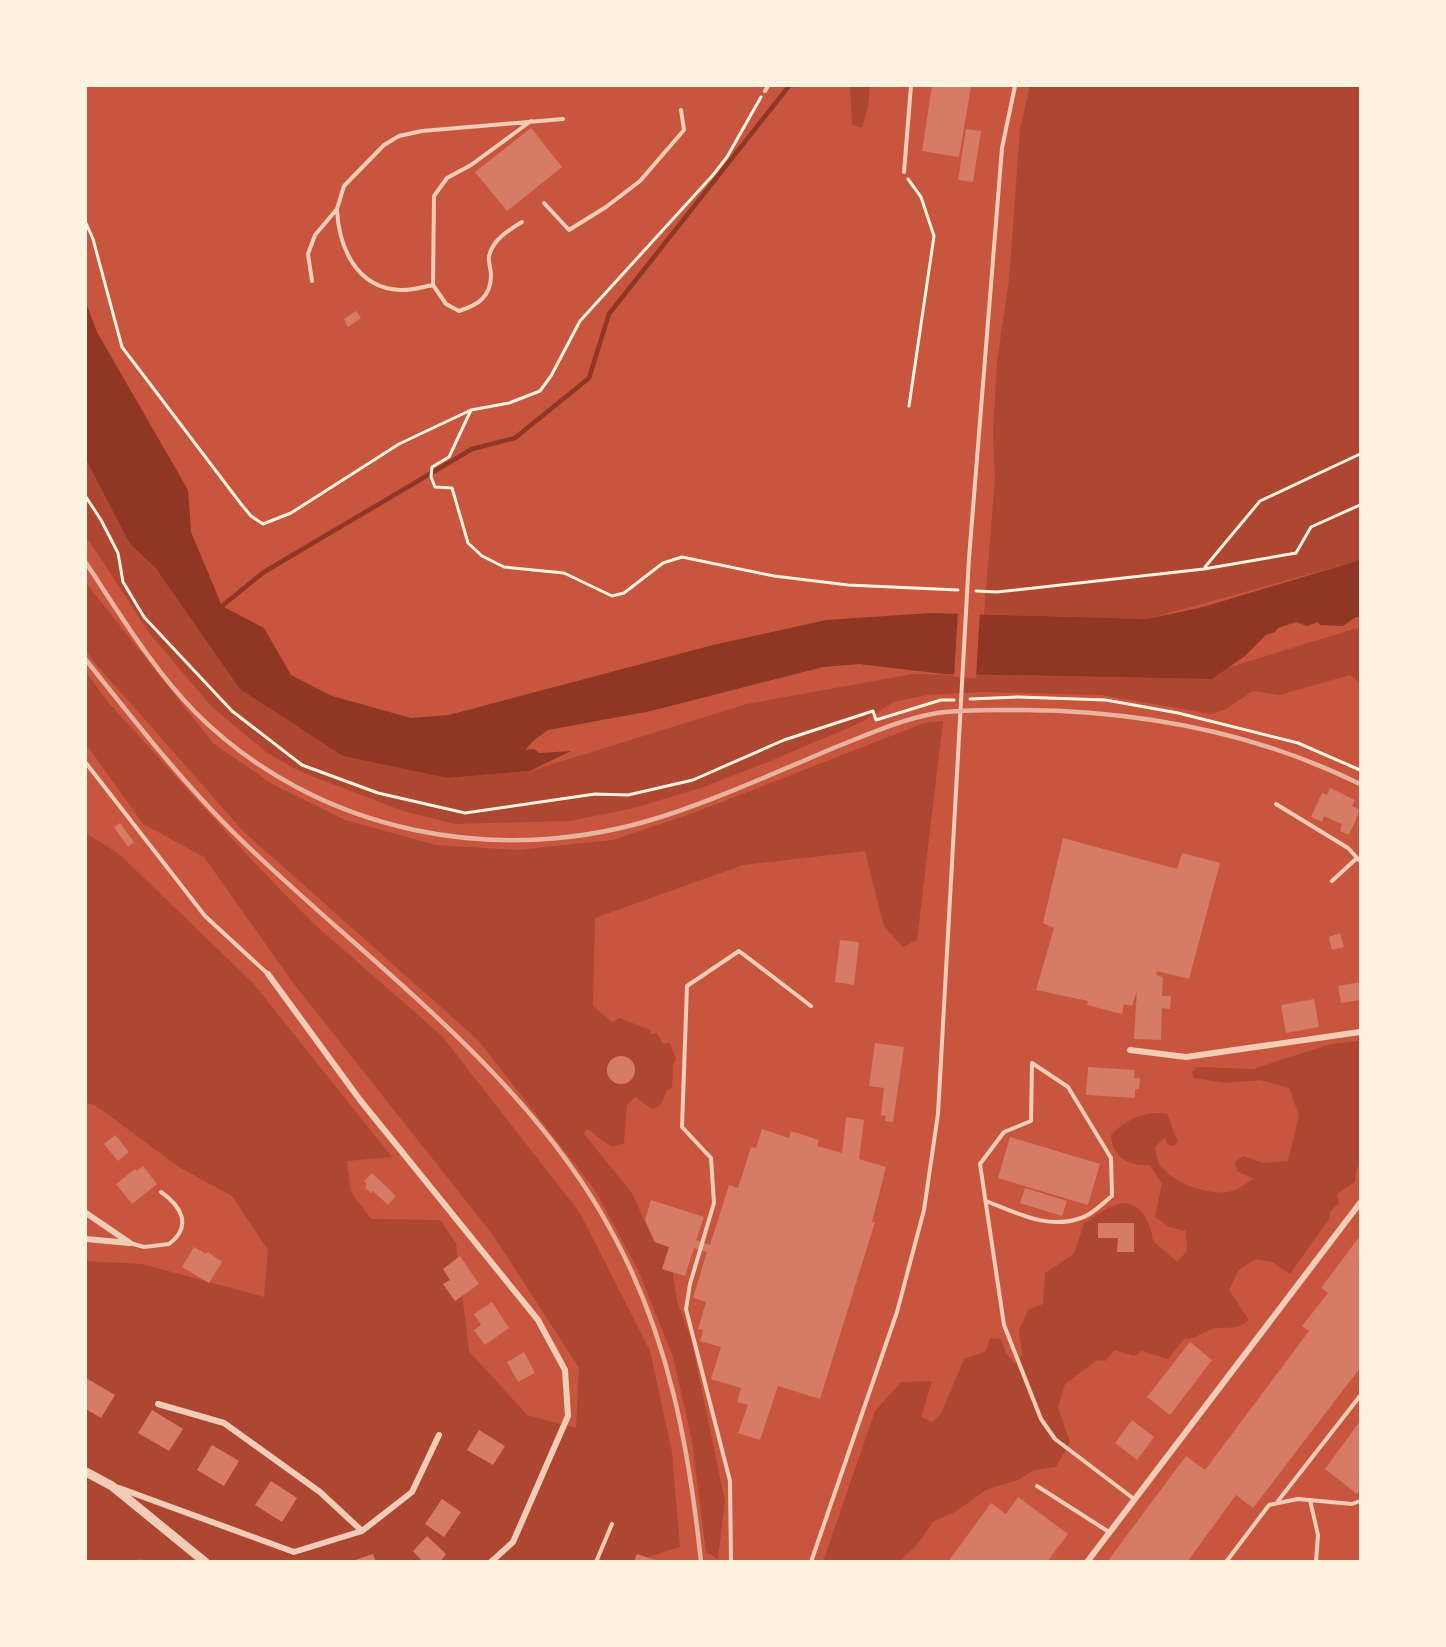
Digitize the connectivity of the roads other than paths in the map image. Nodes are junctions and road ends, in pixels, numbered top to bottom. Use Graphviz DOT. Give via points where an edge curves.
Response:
graph roads {
  1 [pos="768,86"];
  2 [pos="910,86"];
  3 [pos="1015,86"];
  4 [pos="765,91"];
  5 [pos="681,110"];
  6 [pos="563,119"];
  7 [pos="531,121"];
  8 [pos="904,172"];
  9 [pos="544,203"];
  10 [pos="337,209"];
  11 [pos="522,222"];
  12 [pos="312,281"];
  13 [pos="433,285"];
  14 [pos="86,764"];
  15 [pos="1276,804"];
  16 [pos="1359,860"];
  17 [pos="1332,881"];
  18 [pos="268,974"];
  19 [pos="811,1006"];
  20 [pos="1360,1032"];
  21 [pos="1131,1050"];
  22 [pos="161,1192"];
  23 [pos="986,1201"];
  24 [pos="1360,1203"];
  25 [pos="86,1213"];
  26 [pos="86,1239"];
  27 [pos="130,1243"];
  28 [pos="1360,1396"];
  29 [pos="158,1404"];
  30 [pos="439,1435"];
  31 [pos="86,1472"];
  32 [pos="1037,1485"];
  33 [pos="112,1486"];
  34 [pos="1134,1499"];
  35 [pos="1310,1500"];
  36 [pos="1278,1501"];
  37 [pos="1360,1501"];
  38 [pos="612,1524"];
  39 [pos="362,1531"];
  40 [pos="1109,1532"];
  41 [pos="205,1562"];
  42 [pos="491,1562"];
  43 [pos="596,1562"];
  44 [pos="731,1562"];
  45 [pos="811,1562"];
  46 [pos="1087,1562"];
  47 [pos="1226,1562"];
  48 [pos="1316,1562"];
  1 -- 4 [label="lane"];
  2 -- 8 [label="lane"];
  3 -- 45 [label="lane" via="1002,148 969,558 938,1114 924,1210 897,1312"];
  5 -- 9 [label="lane" via="684,130 640,181 606,207 569,230"];
  6 -- 7 [label="lane"];
  7 -- 10 [label="lane" via="399,136 360,167 344,186"];
  7 -- 13 [label="lane" via="447,178 434,196"];
  10 -- 12 [label="lane" via="315,235 308,254"];
  10 -- 13 [label="lane" via="338,231 346,254 374,284 400,290"];
  11 -- 13 [label="lane" via="501,235 489,255 488,294 477,305 459,311 446,304"];
  14 -- 18 [label="lane" via="206,915"];
  15 -- 16 [label="lane" via="1348,848"];
  16 -- 17 [label="lane"];
  18 -- 42 [label="street" via="360,1100 538,1320 565,1371 568,1416 513,1542"];
  19 -- 44 [label="lane" via="739,951 687,986 682,1127 711,1158 714,1203 686,1308 730,1481"];
  20 -- 21 [label="street" via="1186,1057"];
  22 -- 27 [label="lane" via="175,1202 183,1215 183,1227 169,1244 144,1247"];
  23 -- 23 [label="lane" via="980,1164 1004,1132 1031,1121 1032,1063 1068,1087 1111,1158 1112,1196 1083,1218 1059,1222 1036,1221"];
  23 -- 34 [label="lane" via="1004,1325 1041,1419 1055,1439"];
  24 -- 34 [label="street"];
  25 -- 27 [label="street"];
  26 -- 27 [label="street"];
  28 -- 36 [label="lane"];
  29 -- 39 [label="street" via="224,1423 320,1492"];
  30 -- 39 [label="street" via="412,1492"];
  31 -- 33 [label="street"];
  32 -- 40 [label="lane"];
  33 -- 39 [label="street" via="294,1552"];
  33 -- 41 [label="street"];
  34 -- 40 [label="street"];
  35 -- 36 [label="lane"];
  35 -- 37 [label="lane" via="1352,1504"];
  35 -- 48 [label="lane" via="1318,1535"];
  36 -- 47 [label="lane" via="1269,1505"];
  38 -- 43 [label="lane"];
  40 -- 46 [label="street"];
}
